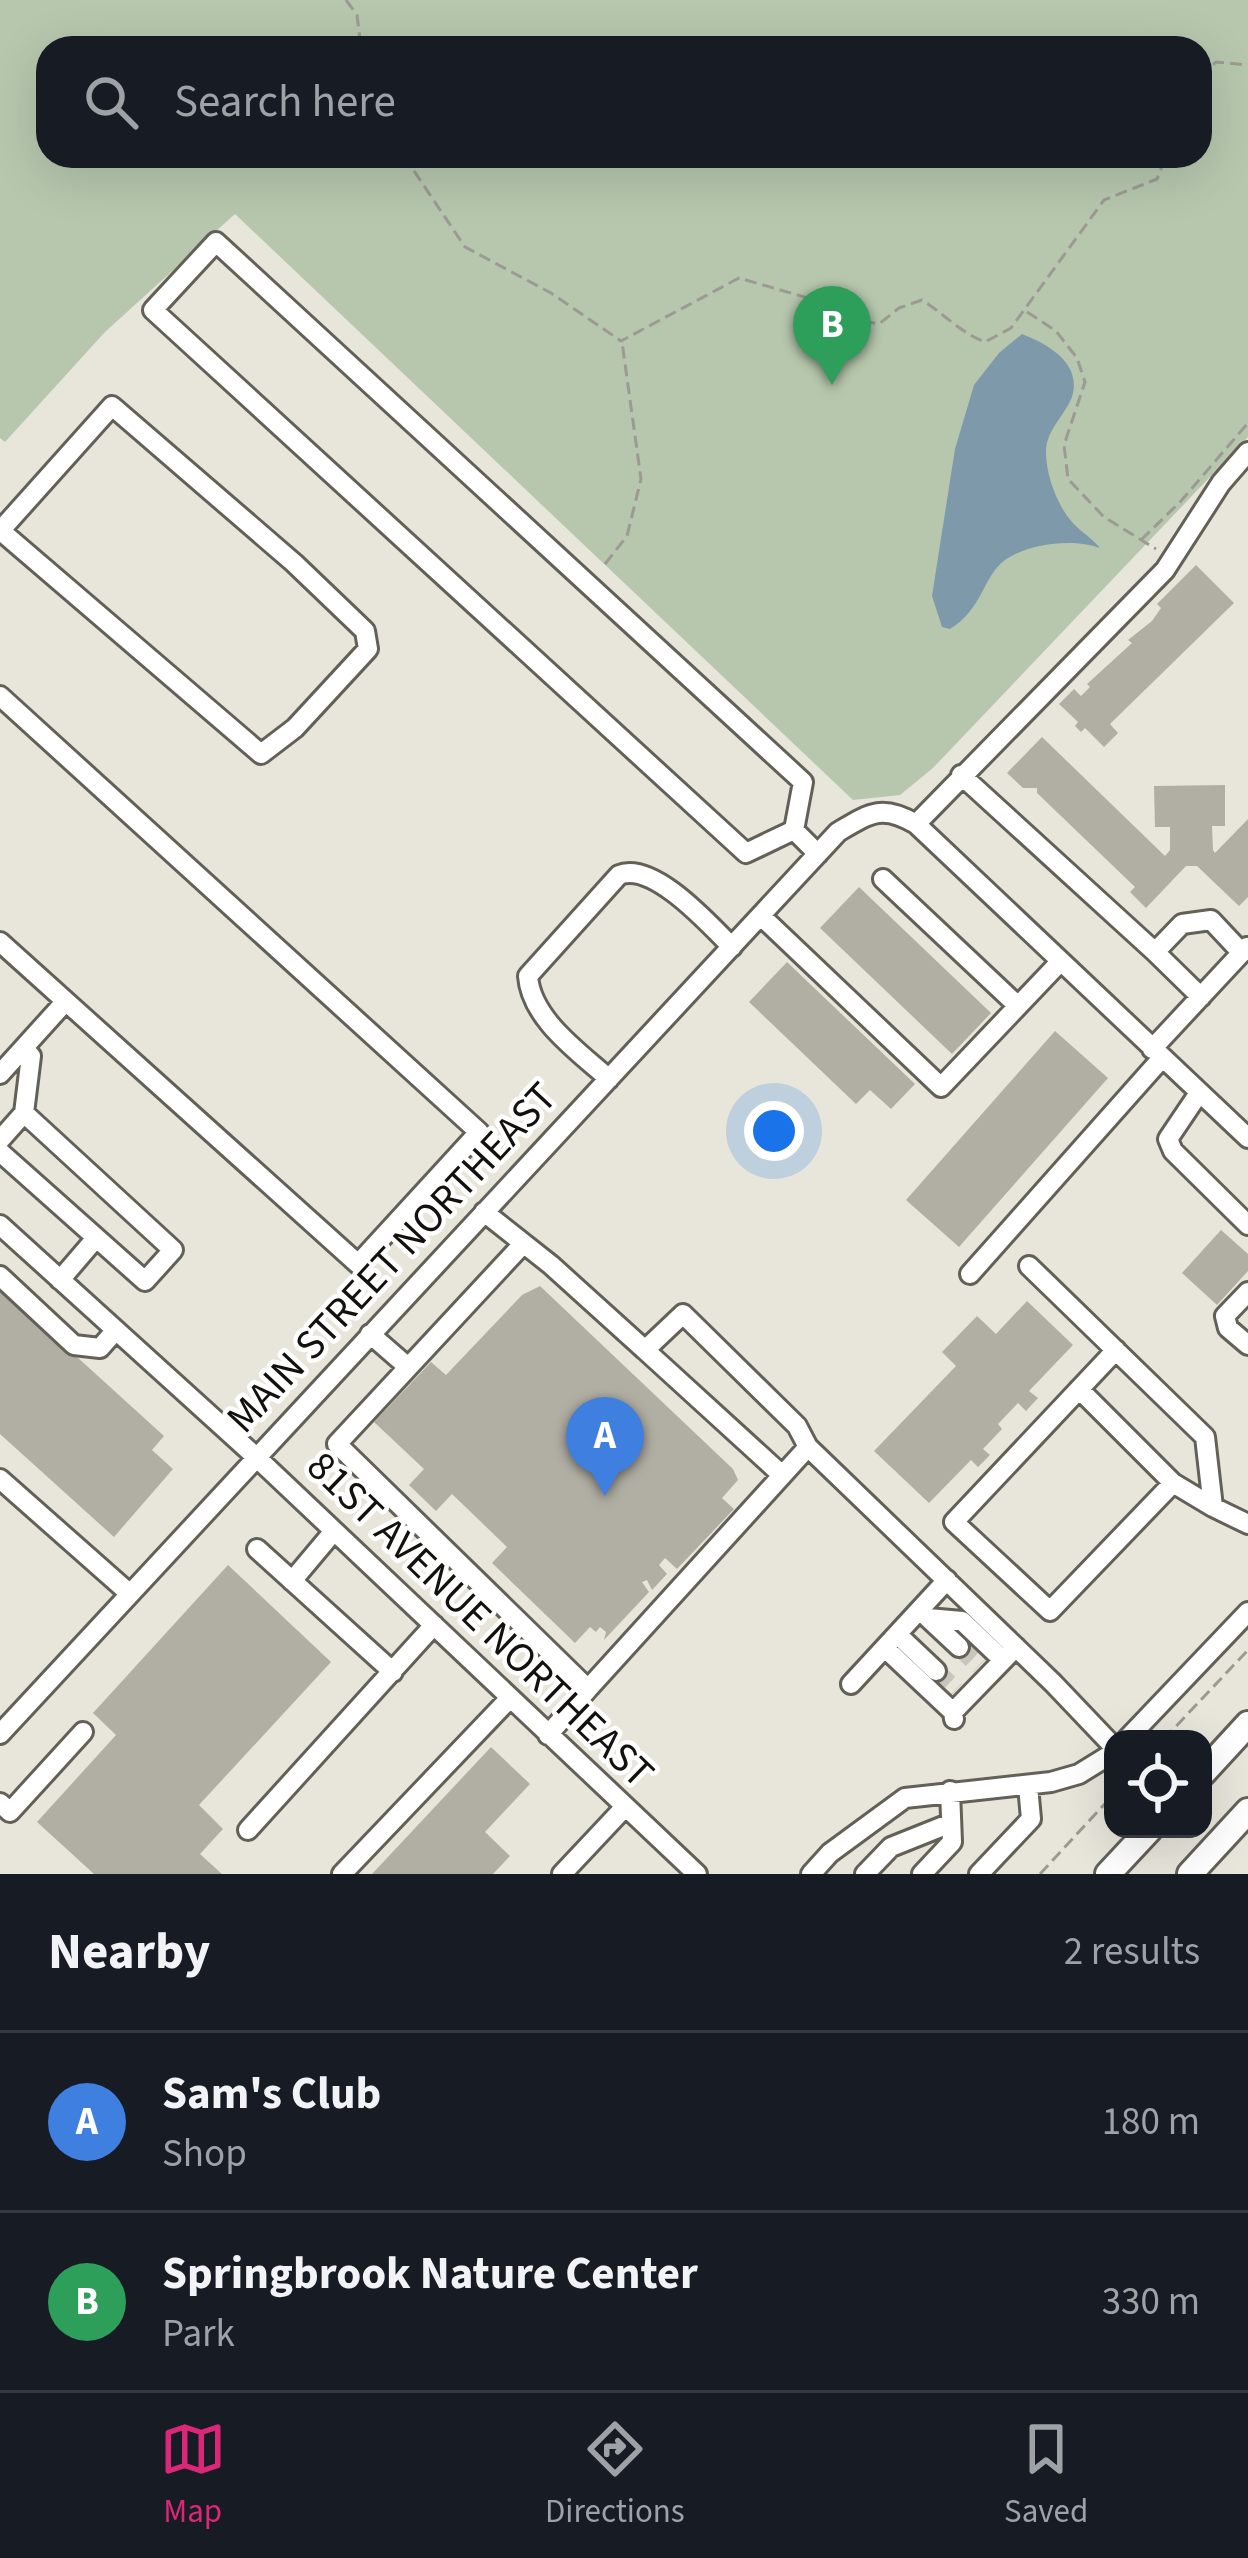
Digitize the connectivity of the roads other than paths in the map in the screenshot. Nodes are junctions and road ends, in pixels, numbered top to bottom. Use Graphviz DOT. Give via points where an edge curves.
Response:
graph roads {
  1 [pos="1248,452"];
  2 [pos="1,531"];
  3 [pos="0,696"];
  4 [pos="962,775"];
  5 [pos="916,824"];
  6 [pos="794,830"];
  7 [pos="818,854"];
  8 [pos="883,879"];
  9 [pos="761,916"];
  10 [pos="0,942"];
  11 [pos="733,946"];
  12 [pos="1245,950"];
  13 [pos="1155,952"];
  14 [pos="1060,962"];
  15 [pos="1201,997"];
  16 [pos="65,1002"];
  17 [pos="1018,1006"];
  18 [pos="24,1049"];
  19 [pos="1157,1053"];
  20 [pos="0,1075"];
  21 [pos="609,1079"];
  22 [pos="1199,1093"];
  23 [pos="24,1113"];
  24 [pos="1248,1138"];
  25 [pos="0,1140"];
  26 [pos="0,1152"];
  27 [pos="484,1212"];
  28 [pos="0,1225"];
  29 [pos="1248,1225"];
  30 [pos="96,1238"];
  31 [pos="522,1245"];
  32 [pos="1029,1266"];
  33 [pos="970,1274"];
  34 [pos="0,1276"];
  35 [pos="60,1280"];
  36 [pos="1248,1292"];
  37 [pos="116,1330"];
  38 [pos="370,1334"];
  39 [pos="1248,1345"];
  40 [pos="645,1350"];
  41 [pos="1116,1350"];
  42 [pos="408,1367"];
  43 [pos="1079,1389"];
  44 [pos="808,1447"];
  45 [pos="255,1456"];
  46 [pos="782,1475"];
  47 [pos="0,1479"];
  48 [pos="1172,1483"];
  49 [pos="1214,1507"];
  50 [pos="1248,1524"];
  51 [pos="334,1531"];
  52 [pos="256,1550"];
  53 [pos="947,1580"];
  54 [pos="292,1581"];
  55 [pos="129,1593"];
  56 [pos="1248,1612"];
  57 [pos="924,1615"];
  58 [pos="434,1625"];
  59 [pos="891,1641"];
  60 [pos="959,1647"];
  61 [pos="1010,1654"];
  62 [pos="936,1671"];
  63 [pos="393,1672"];
  64 [pos="851,1684"];
  65 [pos="588,1689"];
  66 [pos="510,1698"];
  67 [pos="1248,1724"];
  68 [pos="1136,1730"];
  69 [pos="83,1732"];
  70 [pos="0,1734"];
  71 [pos="548,1735"];
  72 [pos="1104,1741"];
  73 [pos="1104,1756"];
  74 [pos="1212,1763"];
  75 [pos="1028,1786"];
  76 [pos="950,1790"];
  77 [pos="0,1803"];
  78 [pos="624,1808"];
  79 [pos="1248,1811"];
  80 [pos="951,1823"];
  81 [pos="248,1830"];
  82 [pos="1142,1838"];
  83 [pos="870,1873"];
  84 [pos="342,1874"];
  85 [pos="562,1874"];
  86 [pos="697,1874"];
  87 [pos="811,1874"];
  88 [pos="922,1874"];
  89 [pos="979,1874"];
  90 [pos="1108,1874"];
  91 [pos="1190,1874"];
  1 -- 4 [label="street" via="1172,559"];
  2 -- 2 [label="street" via="261,754 368,650 365,631 294,563 112,406"];
  3 -- 16 [label="street" via="479,1132 358,1264"];
  4 -- 5 [label="street"];
  4 -- 13 [label="street"];
  5 -- 7 [label="street, MAIN STREET NORTHEAST" via="880,811 838,832"];
  5 -- 14 [label="street"];
  6 -- 6 [label="street" via="802,782 216,242 153,310 746,853"];
  6 -- 7 [label="street"];
  7 -- 9 [label="street, MAIN STREET NORTHEAST"];
  8 -- 17 [label="street"];
  9 -- 11 [label="street, MAIN STREET NORTHEAST"];
  9 -- 17 [label="street" via="941,1087"];
  10 -- 16 [label="street"];
  11 -- 21 [label="street, MAIN STREET NORTHEAST"];
  11 -- 21 [label="street" via="650,876 619,875 528,976 536,1006"];
  12 -- 13 [label="street" via="1211,920 1182,923"];
  12 -- 15 [label="street"];
  13 -- 15 [label="street"];
  14 -- 17 [label="street"];
  14 -- 19 [label="street"];
  15 -- 19 [label="street"];
  16 -- 18 [label="street"];
  18 -- 20 [label="street"];
  18 -- 23 [label="street" via="31,1056"];
  19 -- 22 [label="street"];
  19 -- 33 [label="street"];
  21 -- 27 [label="street, MAIN STREET NORTHEAST"];
  22 -- 24 [label="street"];
  22 -- 29 [label="street" via="1168,1139"];
  23 -- 25 [label="street"];
  23 -- 30 [label="street" via="173,1250 145,1282"];
  26 -- 30 [label="street"];
  27 -- 31 [label="street"];
  27 -- 38 [label="street, MAIN STREET NORTHEAST"];
  28 -- 35 [label="street, 81ST AVENUE NORTHEAST"];
  30 -- 35 [label="street"];
  31 -- 40 [label="street"];
  31 -- 42 [label="street"];
  32 -- 41 [label="street"];
  34 -- 37 [label="street" via="74,1345 100,1348"];
  35 -- 37 [label="street, 81ST AVENUE NORTHEAST"];
  36 -- 39 [label="street" via="1225,1316"];
  37 -- 45 [label="street, 81ST AVENUE NORTHEAST"];
  38 -- 42 [label="street"];
  38 -- 45 [label="street, MAIN STREET NORTHEAST"];
  40 -- 44 [label="street" via="683,1314 797,1426"];
  40 -- 46 [label="street"];
  41 -- 43 [label="street"];
  41 -- 49 [label="street" via="1205,1437"];
  42 -- 65 [label="street" via="337,1444"];
  43 -- 48 [label="street"];
  43 -- 48 [label="street" via="954,1522 1051,1612"];
  44 -- 46 [label="street"];
  44 -- 53 [label="street"];
  45 -- 51 [label="street, 81ST AVENUE NORTHEAST"];
  45 -- 55 [label="street, MAIN STREET NORTHEAST"];
  46 -- 65 [label="street"];
  47 -- 55 [label="street"];
  48 -- 49 [label="street"];
  49 -- 50 [label="street"];
  51 -- 54 [label="street"];
  51 -- 58 [label="street, 81ST AVENUE NORTHEAST"];
  52 -- 54 [label="street"];
  53 -- 57 [label="street"];
  53 -- 61 [label="street"];
  54 -- 63 [label="street"];
  55 -- 70 [label="street, MAIN STREET NORTHEAST"];
  56 -- 68 [label="street"];
  57 -- 59 [label="street"];
  57 -- 60 [label="street"];
  57 -- 61 [label="street" via="962,1622"];
  58 -- 63 [label="street"];
  58 -- 66 [label="street, 81ST AVENUE NORTHEAST"];
  59 -- 61 [label="street" via="957,1705"];
  59 -- 62 [label="street"];
  59 -- 64 [label="street"];
  61 -- 72 [label="street"];
  63 -- 81 [label="street"];
  65 -- 71 [label="street"];
  66 -- 71 [label="street, 81ST AVENUE NORTHEAST"];
  66 -- 84 [label="street"];
  67 -- 74 [label="main road"];
  69 -- 77 [label="street" via="10,1812"];
  71 -- 78 [label="street, 81ST AVENUE NORTHEAST"];
  73 -- 75 [label="street" via="1079,1774"];
  75 -- 76 [label="street"];
  75 -- 89 [label="street" via="1031,1819"];
  76 -- 80 [label="street"];
  76 -- 87 [label="street" via="905,1798"];
  78 -- 85 [label="street"];
  78 -- 86 [label="street, 81ST AVENUE NORTHEAST"];
  79 -- 91 [label="main road"];
  80 -- 83 [label="street" via="891,1847"];
  80 -- 88 [label="street" via="952,1843"];
  82 -- 90 [label="main road"];
}
